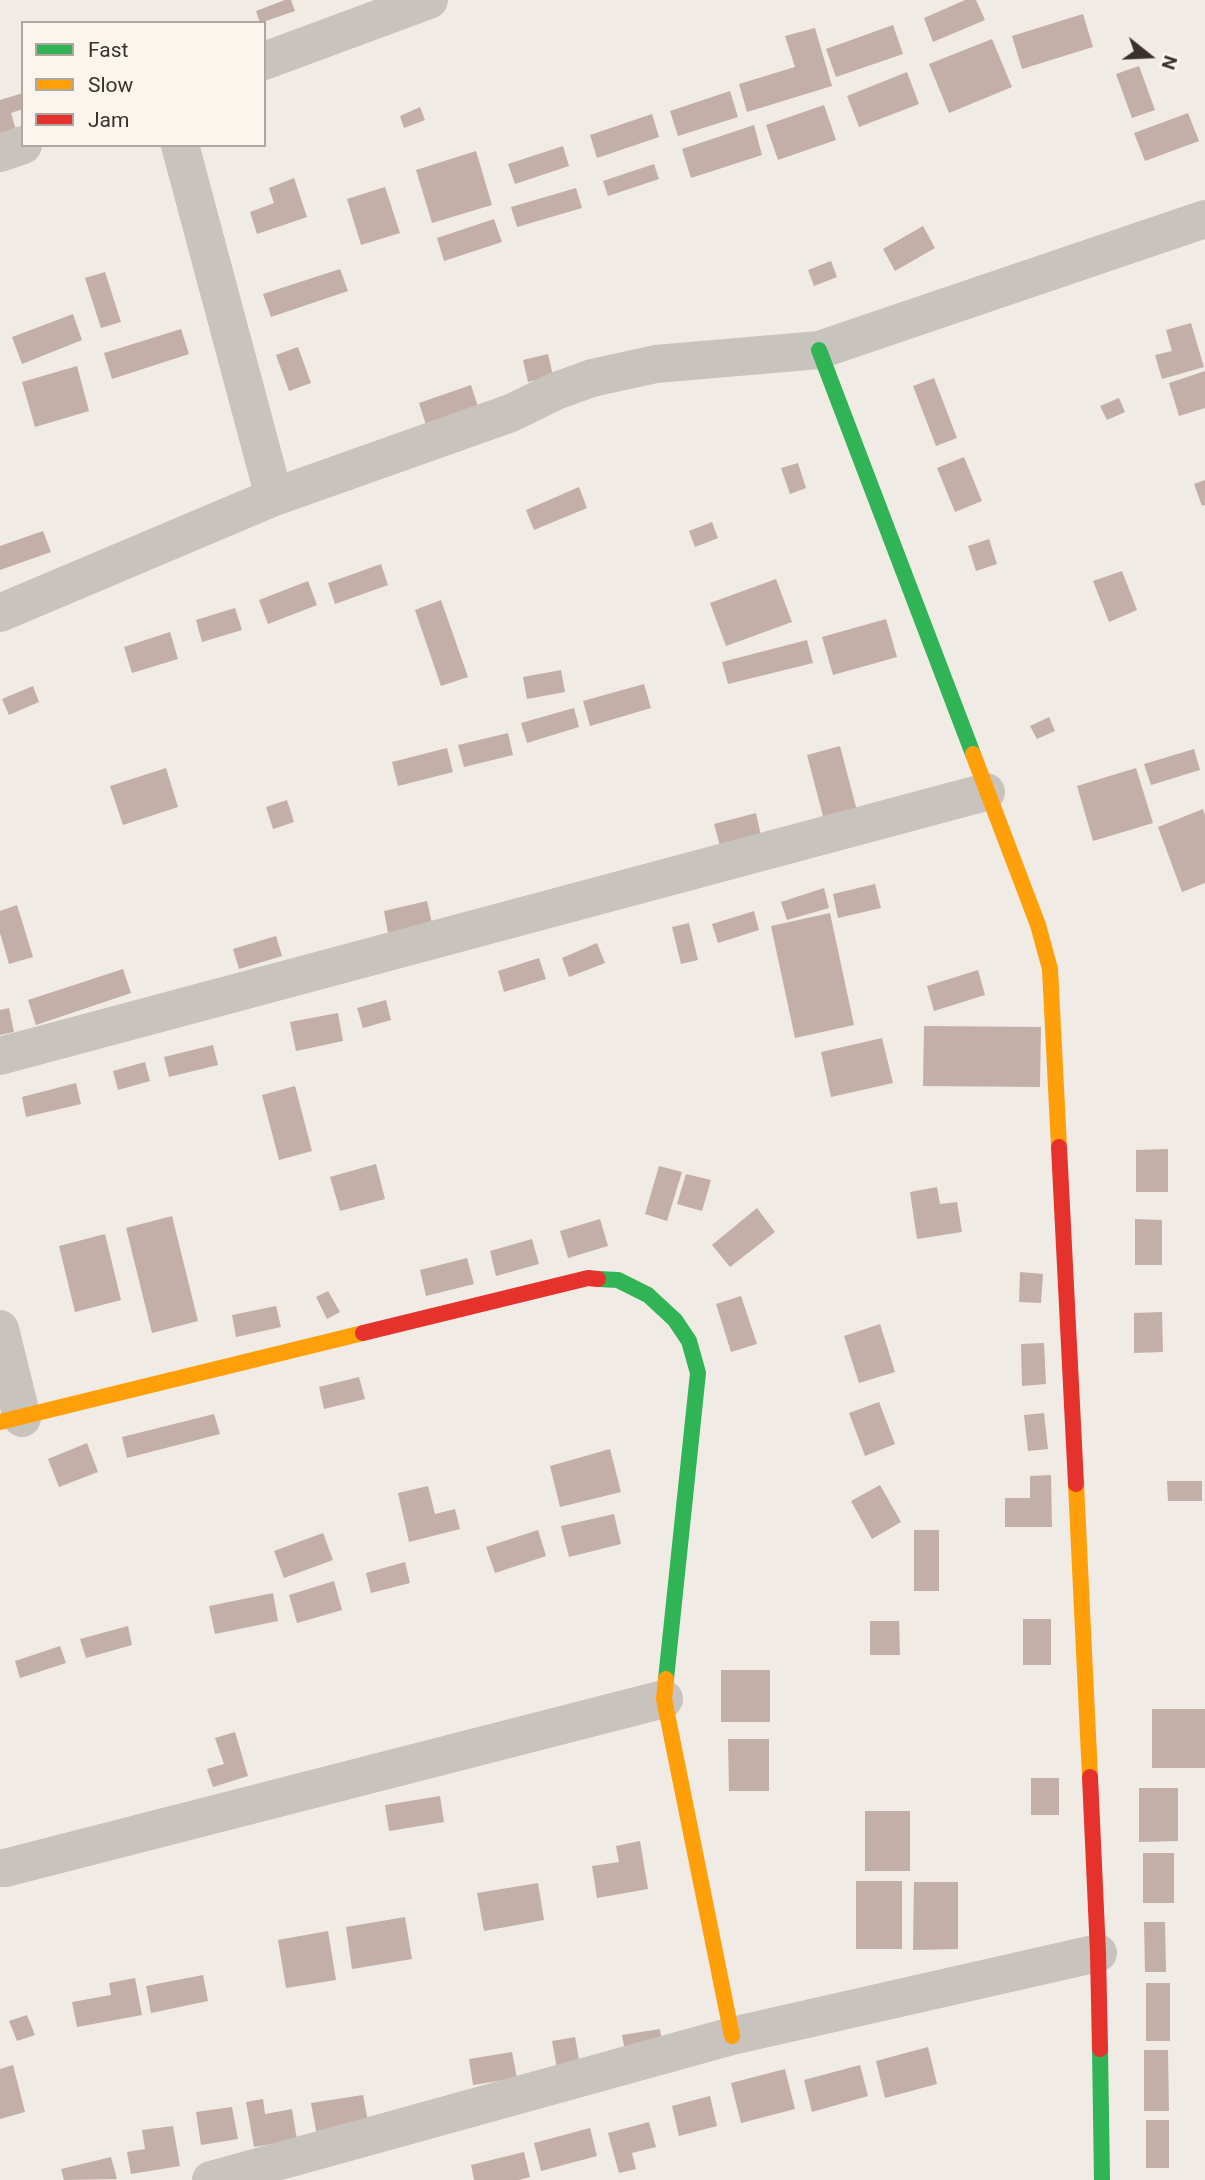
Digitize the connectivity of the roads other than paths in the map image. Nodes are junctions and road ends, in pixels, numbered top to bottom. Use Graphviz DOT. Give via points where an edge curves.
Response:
graph roads {
  1 [pos="429,0"];
  2 [pos="266,60"];
  3 [pos="21,146"];
  4 [pos="181,147"];
  5 [pos="0,153"];
  6 [pos="1202,229"];
  7 [pos="819,350"];
  8 [pos="274,497"];
  9 [pos="0,613"];
  10 [pos="986,792"];
  11 [pos="0,1056"];
  12 [pos="0,1329"];
  13 [pos="11,1420"];
  14 [pos="664,1699"];
  15 [pos="0,1868"];
  16 [pos="1098,1954"];
  17 [pos="732,2036"];
  18 [pos="211,2180"];
  19 [pos="1102,2180"];
  1 -- 2 [label="street"];
  3 -- 5 [label="street"];
  4 -- 8 [label="street"];
  6 -- 7 [label="street"];
  7 -- 8 [label="street" via="656,364 592,378 511,413"];
  7 -- 10 [label="street"];
  8 -- 9 [label="street"];
  10 -- 11 [label="street"];
  10 -- 16 [label="street" via="1038,925 1050,970"];
  12 -- 13 [label="street"];
  13 -- 14 [label="street" via="589,1278 618,1280 648,1295 675,1320 689,1341 698,1373"];
  14 -- 15 [label="street"];
  14 -- 17 [label="street"];
  16 -- 17 [label="street"];
  16 -- 19 [label="street"];
  17 -- 18 [label="street"];
}
